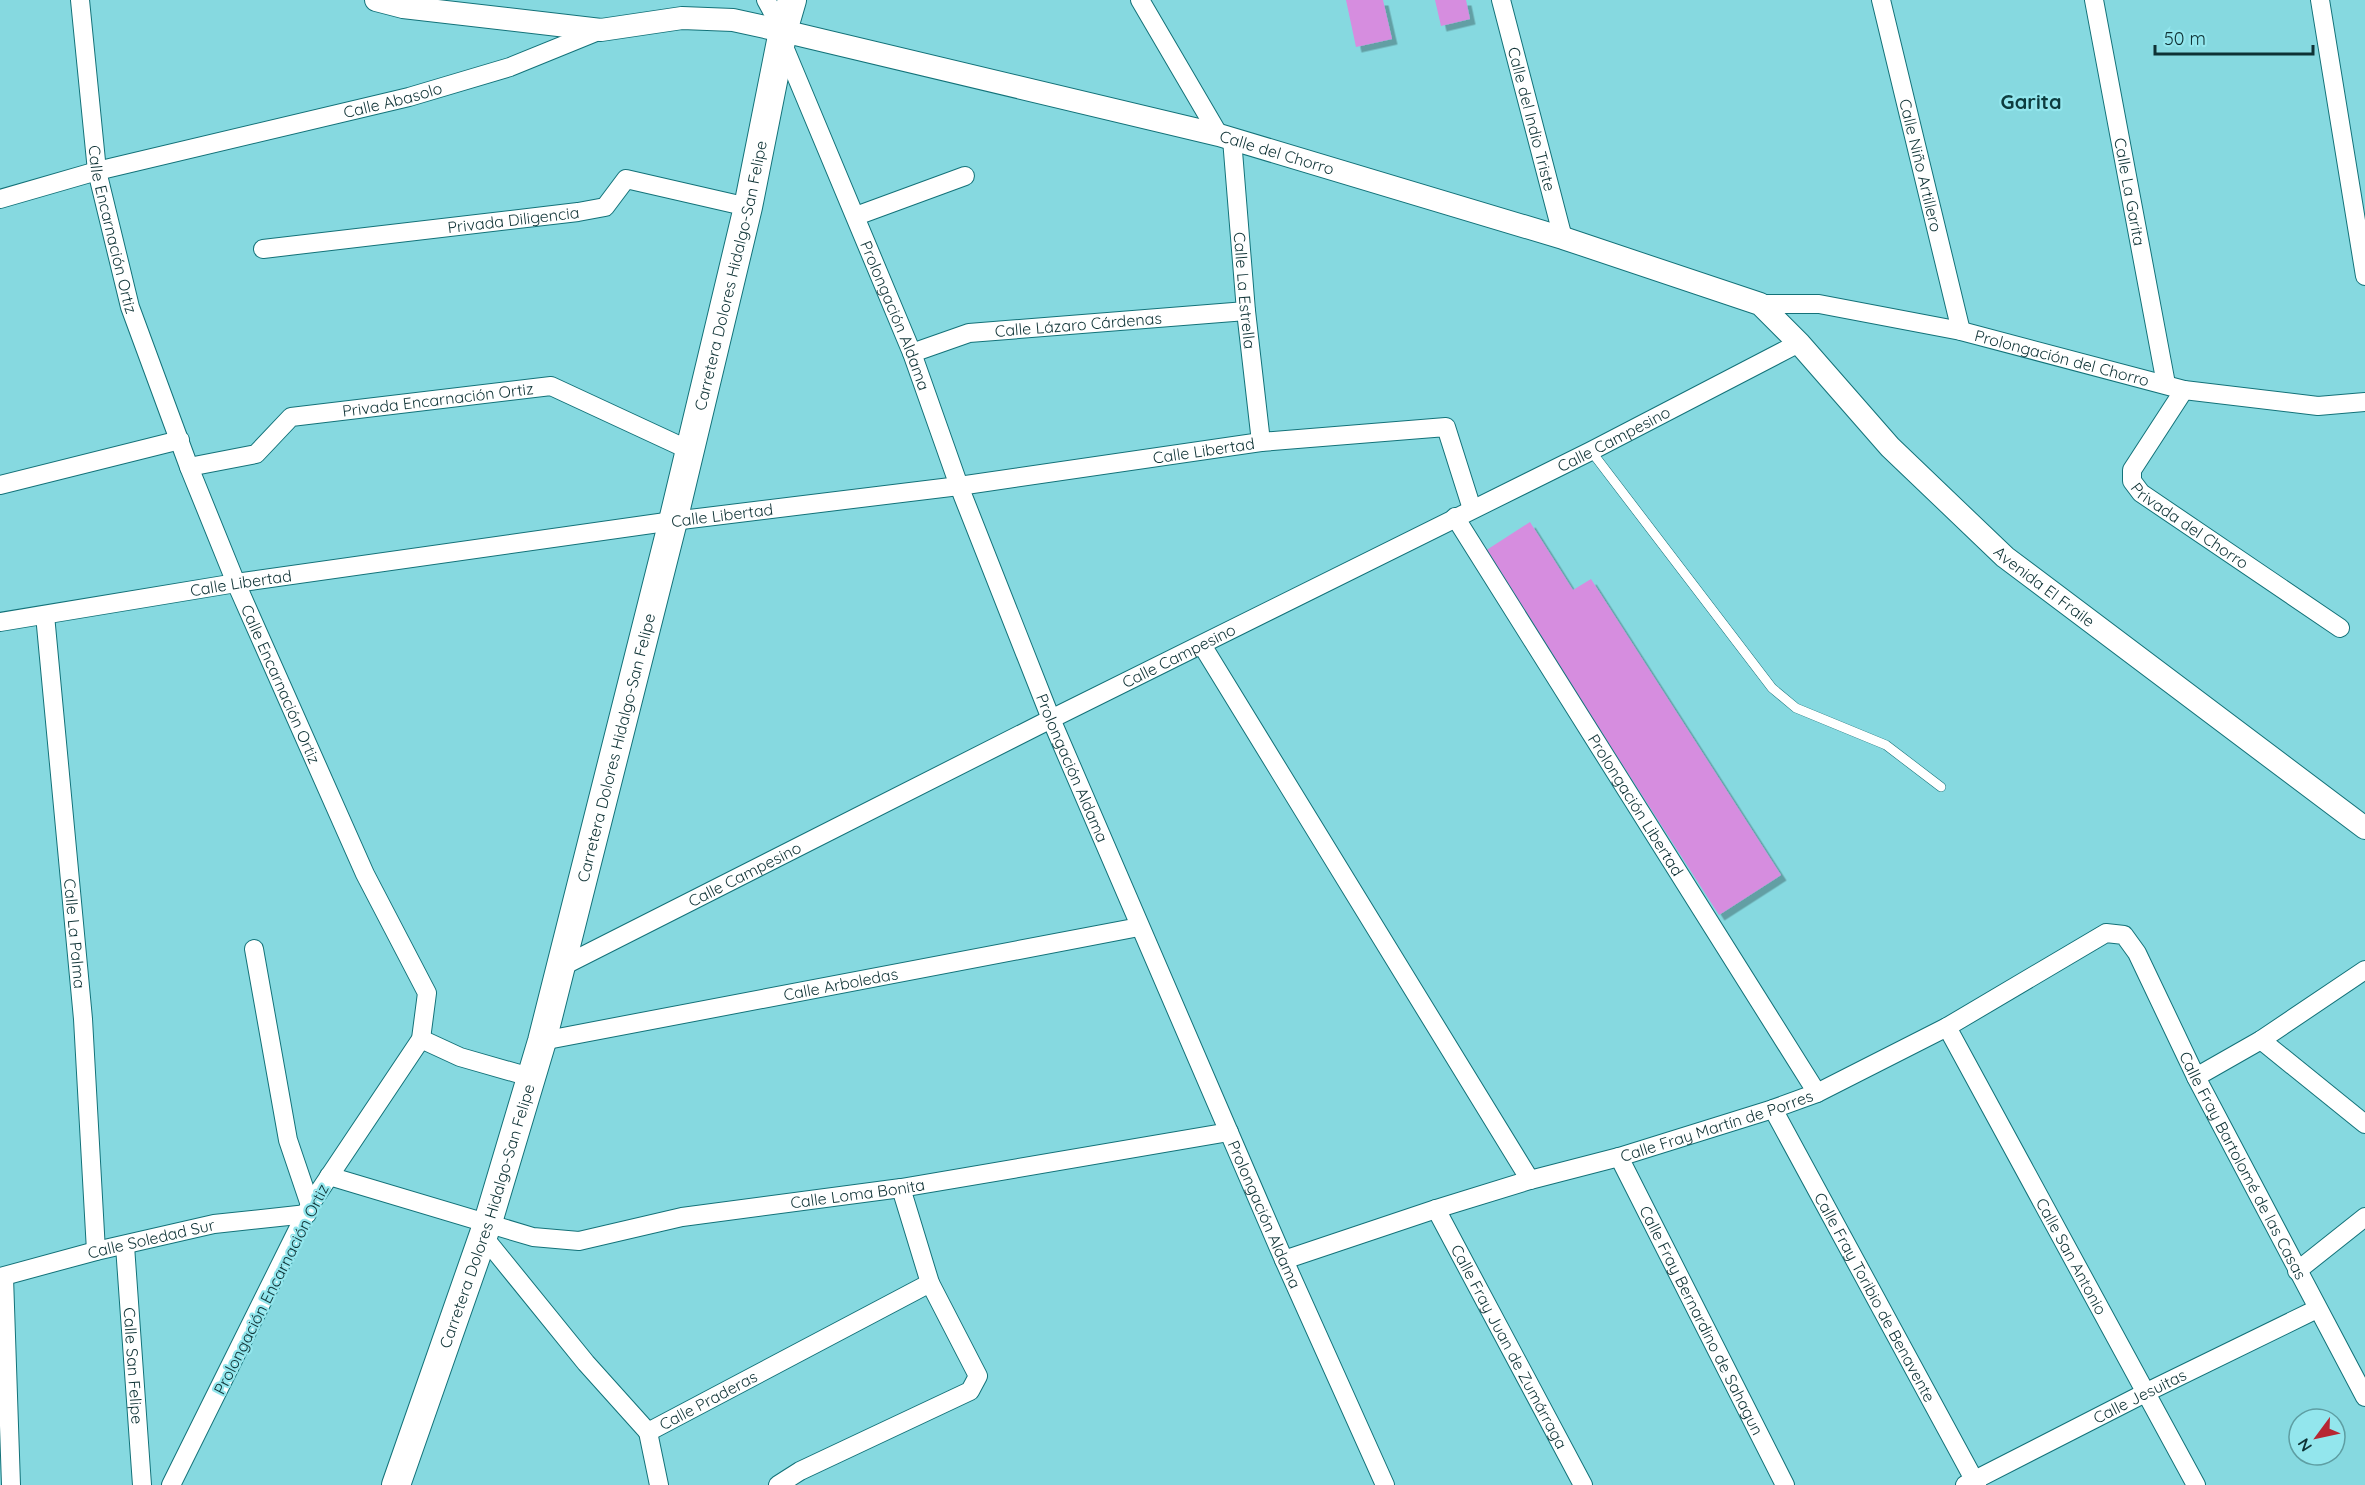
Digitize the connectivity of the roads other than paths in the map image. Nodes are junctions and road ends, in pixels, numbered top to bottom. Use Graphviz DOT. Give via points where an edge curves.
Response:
graph roads {
  1 [pos="80,0"];
  2 [pos="376,0"];
  3 [pos="766,0"];
  4 [pos="792,0"];
  5 [pos="1140,0"];
  6 [pos="1501,0"];
  7 [pos="1881,0"];
  8 [pos="2094,0"];
  9 [pos="2320,0"];
  10 [pos="602,30"];
  11 [pos="782,36"];
  12 [pos="1226,136"];
  13 [pos="97,171"];
  14 [pos="965,176"];
  15 [pos="0,199"];
  16 [pos="748,207"];
  17 [pos="856,216"];
  18 [pos="1563,238"];
  19 [pos="263,249"];
  20 [pos="2365,276"];
  21 [pos="1760,304"];
  22 [pos="1246,311"];
  23 [pos="1961,330"];
  24 [pos="1799,343"];
  25 [pos="912,353"];
  26 [pos="2166,384"];
  27 [pos="2184,390"];
  28 [pos="2365,402"];
  29 [pos="180,440"];
  30 [pos="1261,442"];
  31 [pos="689,450"];
  32 [pos="1591,451"];
  33 [pos="189,467"];
  34 [pos="0,485"];
  35 [pos="959,486"];
  36 [pos="1472,509"];
  37 [pos="1455,517"];
  38 [pos="673,520"];
  39 [pos="236,583"];
  40 [pos="45,615"];
  41 [pos="0,622"];
  42 [pos="2340,628"];
  43 [pos="1202,645"];
  44 [pos="1051,719"];
  45 [pos="1941,787"];
  46 [pos="2365,828"];
  47 [pos="1139,927"];
  48 [pos="2124,935"];
  49 [pos="254,949"];
  50 [pos="559,968"];
  51 [pos="2365,970"];
  52 [pos="1947,1027"];
  53 [pos="421,1039"];
  54 [pos="2261,1040"];
  55 [pos="542,1041"];
  56 [pos="530,1077"];
  57 [pos="2196,1077"];
  58 [pos="1817,1093"];
  59 [pos="1773,1109"];
  60 [pos="2365,1124"];
  61 [pos="1229,1132"];
  62 [pos="1619,1157"];
  63 [pos="329,1176"];
  64 [pos="1530,1180"];
  65 [pos="901,1188"];
  66 [pos="308,1209"];
  67 [pos="1436,1209"];
  68 [pos="2365,1217"];
  69 [pos="485,1229"];
  70 [pos="125,1246"];
  71 [pos="96,1251"];
  72 [pos="1284,1260"];
  73 [pos="2297,1271"];
  74 [pos="2,1277"];
  75 [pos="930,1283"];
  76 [pos="2317,1309"];
  77 [pos="2147,1392"];
  78 [pos="2365,1397"];
  79 [pos="648,1432"];
  80 [pos="1972,1483"];
  81 [pos="11,1485"];
  82 [pos="142,1485"];
  83 [pos="171,1485"];
  84 [pos="396,1485"];
  85 [pos="658,1485"];
  86 [pos="778,1485"];
  87 [pos="1385,1485"];
  88 [pos="1583,1485"];
  89 [pos="1785,1485"];
  90 [pos="2196,1485"];
  1 -- 13 [label="street, Calle Encarnación Ortiz"];
  2 -- 10 [label="street" via="403,7"];
  3 -- 11 [label="street, Prolongación Aldama"];
  4 -- 11 [label="main road, Carretera Dolores Hidalgo-San Felipe"];
  5 -- 12 [label="street, Calle La Estrella"];
  6 -- 18 [label="street, Calle del Indio Triste"];
  7 -- 23 [label="street, Calle Niño Artillero"];
  8 -- 26 [label="street, Calle La Garita"];
  9 -- 20 [label="street"];
  10 -- 11 [label="street, Calle Abasolo" via="682,18 732,20"];
  10 -- 13 [label="street, Calle Abasolo" via="510,67 409,97"];
  11 -- 12 [label="street, Calle del Chorro"];
  11 -- 16 [label="main road, Carretera Dolores Hidalgo-San Felipe"];
  11 -- 17 [label="street, Prolongación Aldama"];
  12 -- 18 [label="street, Calle del Chorro"];
  12 -- 22 [label="street, Calle La Estrella"];
  13 -- 15 [label="street, Calle Abasolo"];
  13 -- 29 [label="street, Calle Encarnación Ortiz" via="130,307"];
  14 -- 17 [label="street"];
  16 -- 19 [label="street, Privada Diligencia" via="626,179 605,207"];
  16 -- 31 [label="main road, Carretera Dolores Hidalgo-San Felipe"];
  17 -- 25 [label="street, Prolongación Aldama"];
  18 -- 21 [label="street, Calle del Chorro"];
  21 -- 23 [label="street, Prolongación del Chorro" via="1819,304"];
  21 -- 24 [label="street, Avenida El Fraile"];
  22 -- 25 [label="street, Calle Lázaro Cárdenas" via="969,333"];
  22 -- 30 [label="street, Calle La Estrella"];
  23 -- 26 [label="street, Prolongación del Chorro"];
  24 -- 32 [label="street, Calle Campesino"];
  24 -- 46 [label="street, Avenida El Fraile" via="1890,447 2005,556"];
  25 -- 35 [label="street, Prolongación Aldama"];
  26 -- 27 [label="street, Prolongación del Chorro"];
  27 -- 28 [label="street, Prolongación del Chorro" via="2318,406"];
  27 -- 42 [label="street, Privada del Chorro" via="2132,470 2132,482 2141,494"];
  29 -- 33 [label="street, Calle Encarnación Ortiz"];
  29 -- 34 [label="street"];
  30 -- 35 [label="street, Calle Libertad"];
  30 -- 36 [label="street, Calle Libertad" via="1446,428"];
  31 -- 33 [label="street, Privada Encarnación Ortiz" via="551,386 291,417 256,454"];
  31 -- 38 [label="main road, Carretera Dolores Hidalgo-San Felipe"];
  32 -- 36 [label="street, Calle Campesino"];
  32 -- 45 [label="lane" via="1772,688 1796,708 1886,745"];
  33 -- 39 [label="street, Calle Encarnación Ortiz"];
  35 -- 38 [label="street, Calle Libertad"];
  35 -- 44 [label="street, Prolongación Aldama"];
  36 -- 37 [label="street, Calle Campesino"];
  37 -- 43 [label="street, Calle Campesino"];
  37 -- 58 [label="street, Prolongación Libertad"];
  38 -- 39 [label="street, Calle Libertad"];
  38 -- 50 [label="main road, Carretera Dolores Hidalgo-San Felipe"];
  39 -- 40 [label="street, Calle Libertad"];
  39 -- 53 [label="street, Calle Encarnación Ortiz" via="365,874 427,993"];
  40 -- 41 [label="street, Calle Libertad"];
  40 -- 71 [label="street, Calle La Palma" via="83,1019"];
  43 -- 44 [label="street, Calle Campesino"];
  43 -- 64 [label="street"];
  44 -- 47 [label="street, Prolongación Aldama"];
  44 -- 50 [label="street, Calle Campesino"];
  47 -- 55 [label="street, Calle Arboledas"];
  47 -- 61 [label="street, Prolongación Aldama"];
  48 -- 52 [label="street, Calle Fray Martín de Porres" via="2106,933"];
  48 -- 57 [label="street, Calle Fray Bartolomé de las Casas" via="2137,953"];
  49 -- 66 [label="street" via="288,1140"];
  50 -- 55 [label="main road, Carretera Dolores Hidalgo-San Felipe"];
  51 -- 54 [label="street"];
  52 -- 58 [label="street, Calle Fray Martín de Porres"];
  52 -- 77 [label="street, Calle San Antonio"];
  53 -- 56 [label="street" via="460,1058"];
  53 -- 63 [label="street, Prolongación Encarnación Ortiz"];
  54 -- 57 [label="street"];
  54 -- 60 [label="street"];
  55 -- 56 [label="main road, Carretera Dolores Hidalgo-San Felipe"];
  56 -- 69 [label="main road, Carretera Dolores Hidalgo-San Felipe"];
  57 -- 73 [label="street, Calle Fray Bartolomé de las Casas"];
  58 -- 59 [label="street, Calle Fray Martín de Porres"];
  59 -- 62 [label="street, Calle Fray Martín de Porres"];
  59 -- 80 [label="street, Calle Fray Toribio de Benavente"];
  61 -- 65 [label="street, Calle Loma Bonita"];
  61 -- 72 [label="street, Prolongación Aldama"];
  62 -- 64 [label="street, Calle Fray Martín de Porres"];
  62 -- 89 [label="street, Calle Fray Bernardino de Sahagun"];
  63 -- 66 [label="street, Prolongación Encarnación Ortiz"];
  63 -- 69 [label="street"];
  64 -- 67 [label="street, Calle Fray Martín de Porres"];
  65 -- 69 [label="street, Calle Loma Bonita" via="682,1217 579,1241"];
  65 -- 75 [label="street"];
  66 -- 70 [label="street, Calle Soledad Sur" via="214,1224"];
  66 -- 83 [label="street, Prolongación Encarnación Ortiz"];
  67 -- 72 [label="street, Calle Fray Martín de Porres"];
  67 -- 88 [label="street, Calle Fray Juan de Zumárraga"];
  68 -- 73 [label="street"];
  69 -- 79 [label="street, Calle Praderas" via="586,1363"];
  69 -- 84 [label="main road, Carretera Dolores Hidalgo-San Felipe"];
  70 -- 71 [label="street, Calle Soledad Sur"];
  70 -- 82 [label="street, Calle San Felipe"];
  71 -- 74 [label="street, Calle Soledad Sur"];
  72 -- 87 [label="street, Prolongación Aldama"];
  73 -- 76 [label="street, Calle Fray Bartolomé de las Casas"];
  74 -- 81 [label="street"];
  75 -- 79 [label="street, Calle Praderas"];
  75 -- 86 [label="street" via="978,1376 970,1391"];
  76 -- 77 [label="street, Calle Jesuitas"];
  76 -- 78 [label="street, Calle Fray Bartolomé de las Casas"];
  77 -- 80 [label="street, Calle Jesuitas"];
  77 -- 90 [label="street, Calle San Antonio"];
  79 -- 85 [label="street"];
}
